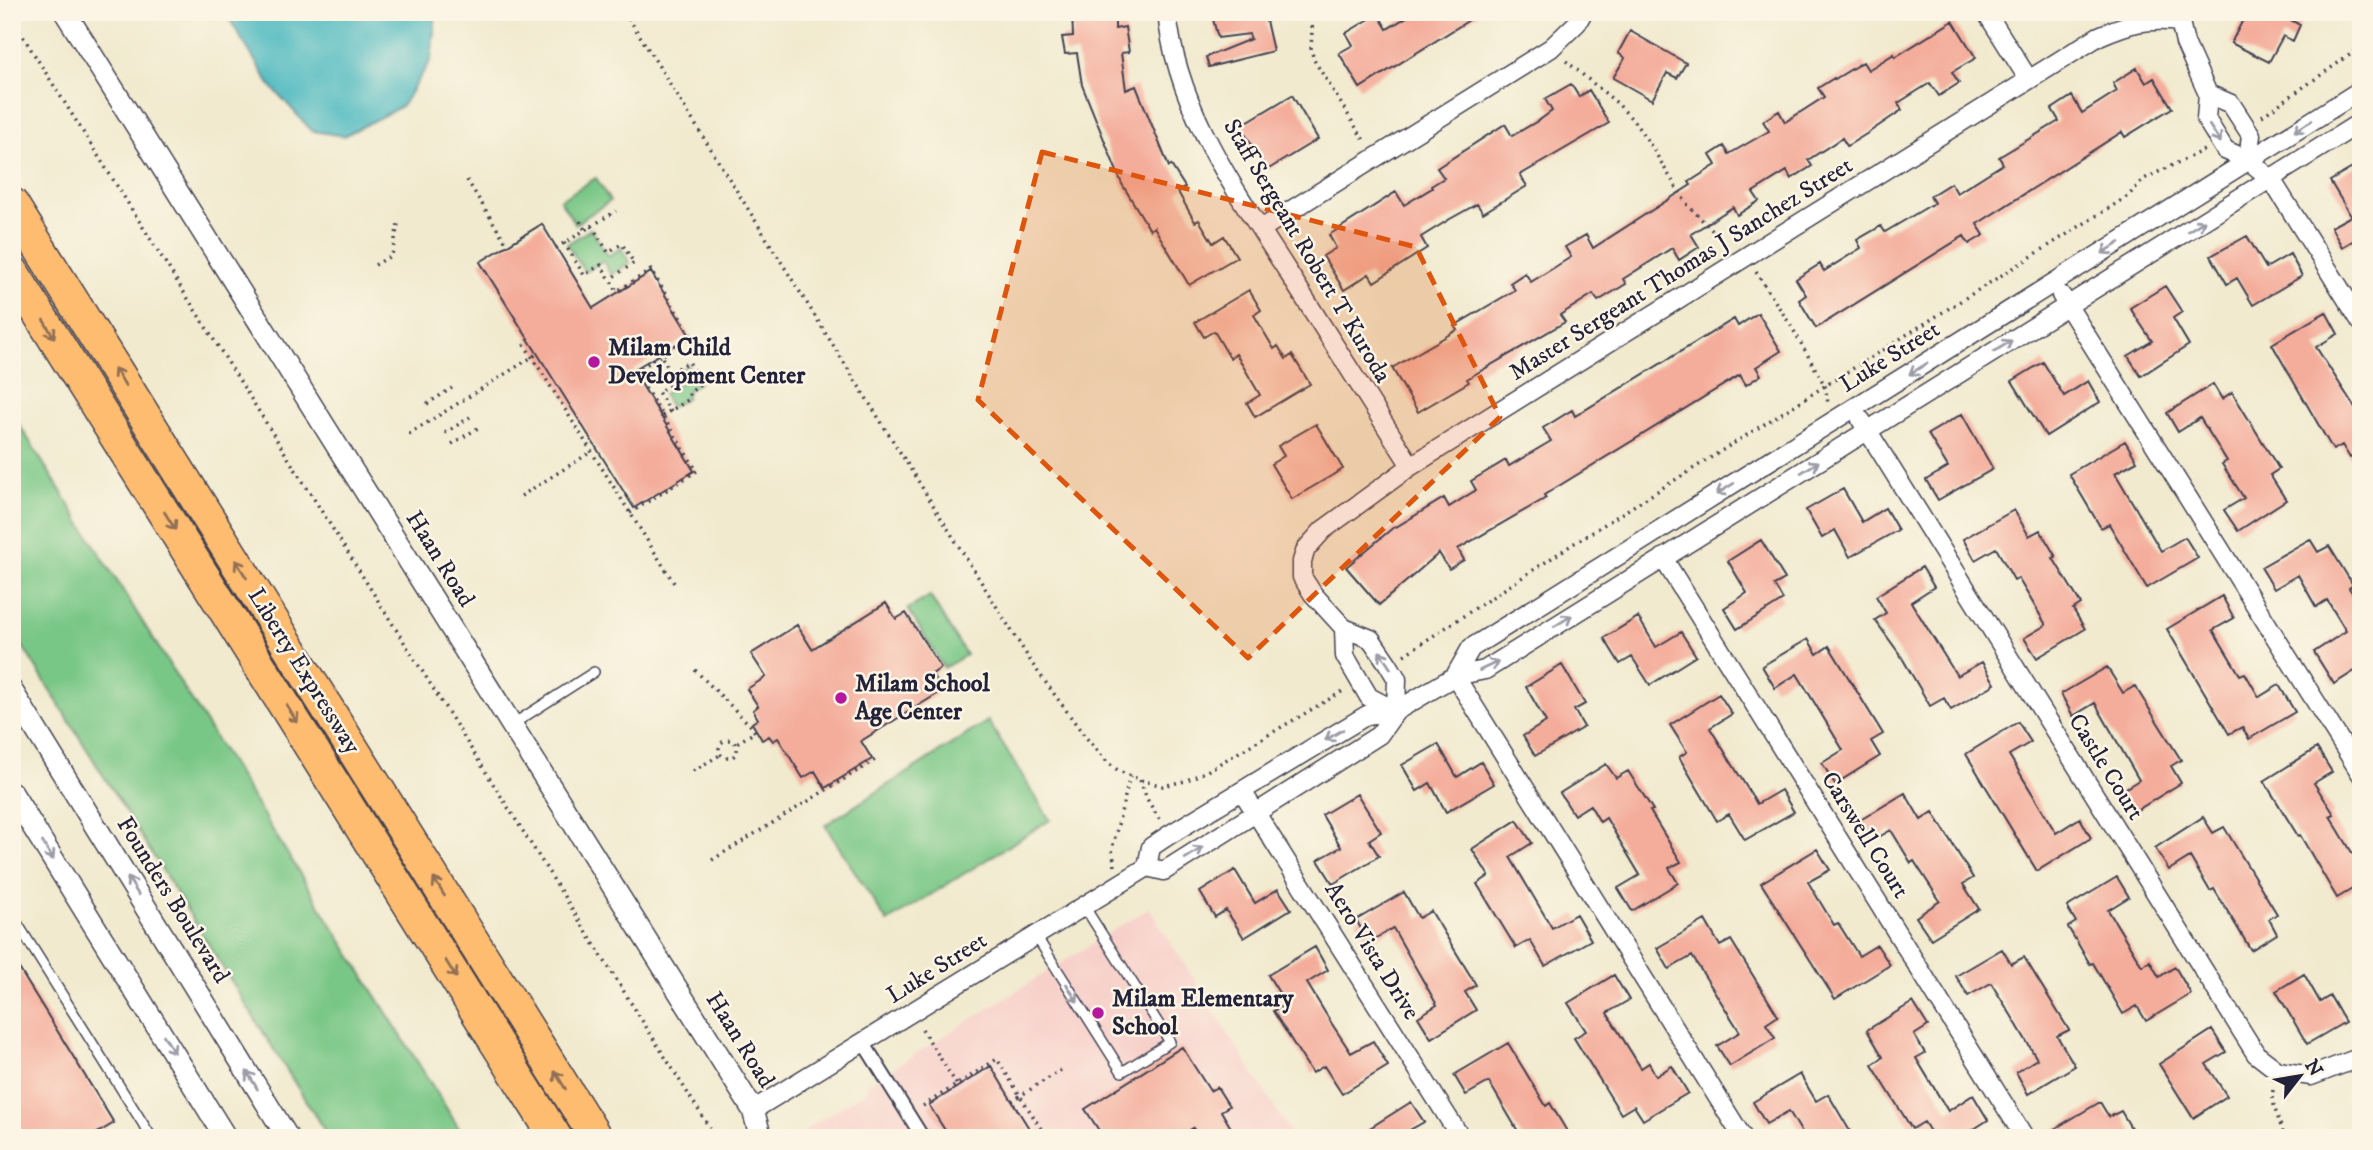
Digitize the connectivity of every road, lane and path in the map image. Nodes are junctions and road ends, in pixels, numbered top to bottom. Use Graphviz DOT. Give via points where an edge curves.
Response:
graph roads {
  1 [pos="65,12"];
  2 [pos="625,12"];
  3 [pos="1167,12"];
  4 [pos="1313,12"];
  5 [pos="1583,12"];
  6 [pos="1986,12"];
  7 [pos="2181,17"];
  8 [pos="12,19"];
  9 [pos="2361,47"];
  10 [pos="1551,48"];
  11 [pos="2029,80"];
  12 [pos="2361,90"];
  13 [pos="2208,94"];
  14 [pos="2361,122"];
  15 [pos="2245,126"];
  16 [pos="2220,142"];
  17 [pos="1375,158"];
  18 [pos="2248,160"];
  19 [pos="2271,179"];
  20 [pos="467,180"];
  21 [pos="12,204"];
  22 [pos="616,211"];
  23 [pos="580,221"];
  24 [pos="398,224"];
  25 [pos="592,226"];
  26 [pos="1261,229"];
  27 [pos="585,230"];
  28 [pos="505,241"];
  29 [pos="564,243"];
  30 [pos="556,248"];
  31 [pos="1742,260"];
  32 [pos="374,265"];
  33 [pos="12,271"];
  34 [pos="610,279"];
  35 [pos="2054,284"];
  36 [pos="2067,306"];
  37 [pos="2361,322"];
  38 [pos="524,344"];
  39 [pos="535,356"];
  40 [pos="661,356"];
  41 [pos="671,372"];
  42 [pos="716,374"];
  43 [pos="702,384"];
  44 [pos="1825,386"];
  45 [pos="452,388"];
  46 [pos="427,404"];
  47 [pos="1854,409"];
  48 [pos="671,411"];
  49 [pos="470,416"];
  50 [pos="662,416"];
  51 [pos="1831,423"];
  52 [pos="478,428"];
  53 [pos="1868,430"];
  54 [pos="445,433"];
  55 [pos="409,434"];
  56 [pos="452,444"];
  57 [pos="591,452"];
  58 [pos="1411,466"];
  59 [pos="520,496"];
  60 [pos="630,513"];
  61 [pos="1663,558"];
  62 [pos="674,583"];
  63 [pos="1344,628"];
  64 [pos="1388,664"];
  65 [pos="695,670"];
  66 [pos="594,672"];
  67 [pos="1455,676"];
  68 [pos="1360,681"];
  69 [pos="12,691"];
  70 [pos="1396,711"];
  71 [pos="513,724"];
  72 [pos="736,744"];
  73 [pos="720,755"];
  74 [pos="875,760"];
  75 [pos="693,771"];
  76 [pos="2361,774"];
  77 [pos="1130,776"];
  78 [pos="1140,780"];
  79 [pos="1242,791"];
  80 [pos="12,793"];
  81 [pos="1257,813"];
  82 [pos="1169,835"];
  83 [pos="712,860"];
  84 [pos="1147,867"];
  85 [pos="1118,885"];
  86 [pos="1084,906"];
  87 [pos="12,915"];
  88 [pos="1036,936"];
  89 [pos="911,1013"];
  90 [pos="863,1042"];
  91 [pos="2361,1057"];
  92 [pos="1061,1070"];
  93 [pos="958,1086"];
  94 [pos="2274,1087"];
  95 [pos="1020,1096"];
  96 [pos="1012,1101"];
  97 [pos="919,1109"];
  98 [pos="753,1110"];
  99 [pos="1035,1137"];
  100 [pos="152,1138"];
  101 [pos="226,1138"];
  102 [pos="288,1138"];
  103 [pos="556,1138"];
  104 [pos="596,1138"];
  105 [pos="716,1138"];
  106 [pos="761,1138"];
  107 [pos="923,1138"];
  108 [pos="1461,1138"];
  109 [pos="1743,1138"];
  110 [pos="2025,1138"];
  111 [pos="2284,1138"];
  1 -- 71 [label="street, Haan Road"];
  2 -- 77 [label="path" via="1033,665 1108,763"];
  3 -- 26 [label="street, Staff Sergeant Robert T Kuroda" via="1180,75 1213,153"];
  4 -- 17 [label="path" via="1314,60"];
  5 -- 10 [label="street"];
  6 -- 11 [label="street"];
  7 -- 11 [label="street, Master Sergeant Thomas J Sanchez Street" via="2132,22 2099,36"];
  7 -- 13 [label="street" via="2185,43"];
  8 -- 105 [label="path"];
  9 -- 15 [label="path"];
  10 -- 17 [label="street"];
  10 -- 31 [label="path" via="1617,103 1648,141 1686,203"];
  11 -- 31 [label="street, Master Sergeant Thomas J Sanchez Street"];
  12 -- 18 [label="street, Luke Street, one-way"];
  13 -- 15 [label="street" via="2231,104"];
  13 -- 16 [label="street, one-way" via="2206,119"];
  14 -- 19 [label="street, Luke Street"];
  15 -- 18 [label="street" via="2251,135"];
  16 -- 18 [label="street" via="2225,150"];
  16 -- 44 [label="path" via="2144,179 2128,196"];
  17 -- 26 [label="street"];
  18 -- 19 [label="street"];
  18 -- 35 [label="street, Luke Street, one-way"];
  36 -- 19 [label="street, Luke Street, one-way"];
  19 -- 37 [label="street"];
  20 -- 28 [label="path"];
  104 -- 21 [label="highway, Liberty Expressway, one-way"];
  22 -- 25 [label="path"];
  23 -- 27 [label="path"];
  24 -- 32 [label="path" via="392,255"];
  25 -- 27 [label="path"];
  25 -- 34 [label="path" via="608,253 622,244 634,263"];
  26 -- 58 [label="street, Staff Sergeant Robert T Kuroda"];
  27 -- 29 [label="path"];
  29 -- 30 [label="path"];
  29 -- 34 [label="path" via="584,275 601,265"];
  31 -- 44 [label="path" via="1759,274"];
  31 -- 58 [label="street, Master Sergeant Thomas J Sanchez Street"];
  33 -- 103 [label="highway, Liberty Expressway, one-way"];
  34 -- 40 [label="path" via="617,291 651,270 692,337"];
  35 -- 36 [label="street"];
  35 -- 47 [label="street, Luke Street, one-way"];
  53 -- 36 [label="street, Luke Street, one-way"];
  36 -- 76 [label="street"];
  38 -- 39 [label="path"];
  39 -- 55 [label="path"];
  39 -- 57 [label="path"];
  40 -- 41 [label="path"];
  40 -- 50 [label="path" via="635,372"];
  41 -- 43 [label="path" via="689,362"];
  41 -- 48 [label="path" via="676,382 659,392"];
  42 -- 43 [label="path"];
  43 -- 48 [label="path"];
  44 -- 51 [label="path"];
  44 -- 64 [label="path"];
  45 -- 46 [label="path"];
  47 -- 51 [label="street, Luke Street"];
  47 -- 53 [label="street, Castle Court"];
  48 -- 50 [label="path"];
  49 -- 54 [label="path"];
  50 -- 60 [label="path" via="697,471"];
  51 -- 67 [label="street, Luke Street, one-way" via="1471,648"];
  52 -- 56 [label="path"];
  61 -- 53 [label="street, Luke Street, one-way"];
  53 -- 91 [label="street, Castle Court" via="2256,1054 2278,1071 2311,1076"];
  57 -- 59 [label="path"];
  57 -- 60 [label="path"];
  58 -- 63 [label="street, Master Sergeant Thomas J Sanchez Street" via="1323,530 1306,549 1302,578"];
  60 -- 62 [label="path"];
  67 -- 61 [label="street, Luke Street, one-way" via="1485,670"];
  61 -- 110 [label="street, Carswell Court"];
  64 -- 63 [label="street, Master Sergeant Thomas J Sanchez Street, one-way" via="1371,639"];
  63 -- 68 [label="street" via="1345,656"];
  64 -- 70 [label="street, Master Sergeant Thomas J Sanchez Street" via="1397,679"];
  65 -- 72 [label="path" via="755,733"];
  66 -- 71 [label="lane"];
  67 -- 70 [label="street, Luke Street"];
  67 -- 109 [label="street"];
  68 -- 70 [label="street" via="1369,697"];
  68 -- 78 [label="path" via="1208,771 1163,786"];
  102 -- 69 [label="street, Founders Boulevard, one-way"];
  70 -- 79 [label="street, Luke Street, one-way" via="1367,715"];
  70 -- 81 [label="street, Luke Street" via="1379,735"];
  71 -- 98 [label="street, Haan Road"];
  72 -- 73 [label="path" via="732,758"];
  72 -- 73 [label="path" via="723,741"];
  73 -- 75 [label="path"];
  74 -- 83 [label="path"];
  77 -- 78 [label="path"];
  77 -- 85 [label="path" via="1112,849"];
  78 -- 82 [label="path"];
  79 -- 81 [label="street, Aero Vista Drive"];
  79 -- 82 [label="street, Luke Street"];
  80 -- 101 [label="street, one-way"];
  84 -- 81 [label="street, Luke Street, one-way" via="1164,872"];
  81 -- 108 [label="street, Aero Vista Drive"];
  82 -- 84 [label="street, Luke Street" via="1151,847"];
  84 -- 85 [label="street, Luke Street"];
  85 -- 86 [label="street, Luke Street"];
  86 -- 88 [label="street, Luke Street"];
  88 -- 86 [label="lane, one-way" via="1122,1072 1170,1042"];
  87 -- 100 [label="lane"];
  88 -- 89 [label="street, Luke Street"];
  89 -- 90 [label="street, Luke Street"];
  89 -- 93 [label="path"];
  90 -- 98 [label="street, Luke Street"];
  90 -- 107 [label="street"];
  92 -- 95 [label="path"];
  93 -- 95 [label="path" via="997,1059"];
  93 -- 97 [label="path"];
  94 -- 111 [label="path" via="2273,1105"];
  95 -- 96 [label="path"];
  95 -- 99 [label="path" via="1043,1132"];
  98 -- 106 [label="street, Haan Road"];
}
